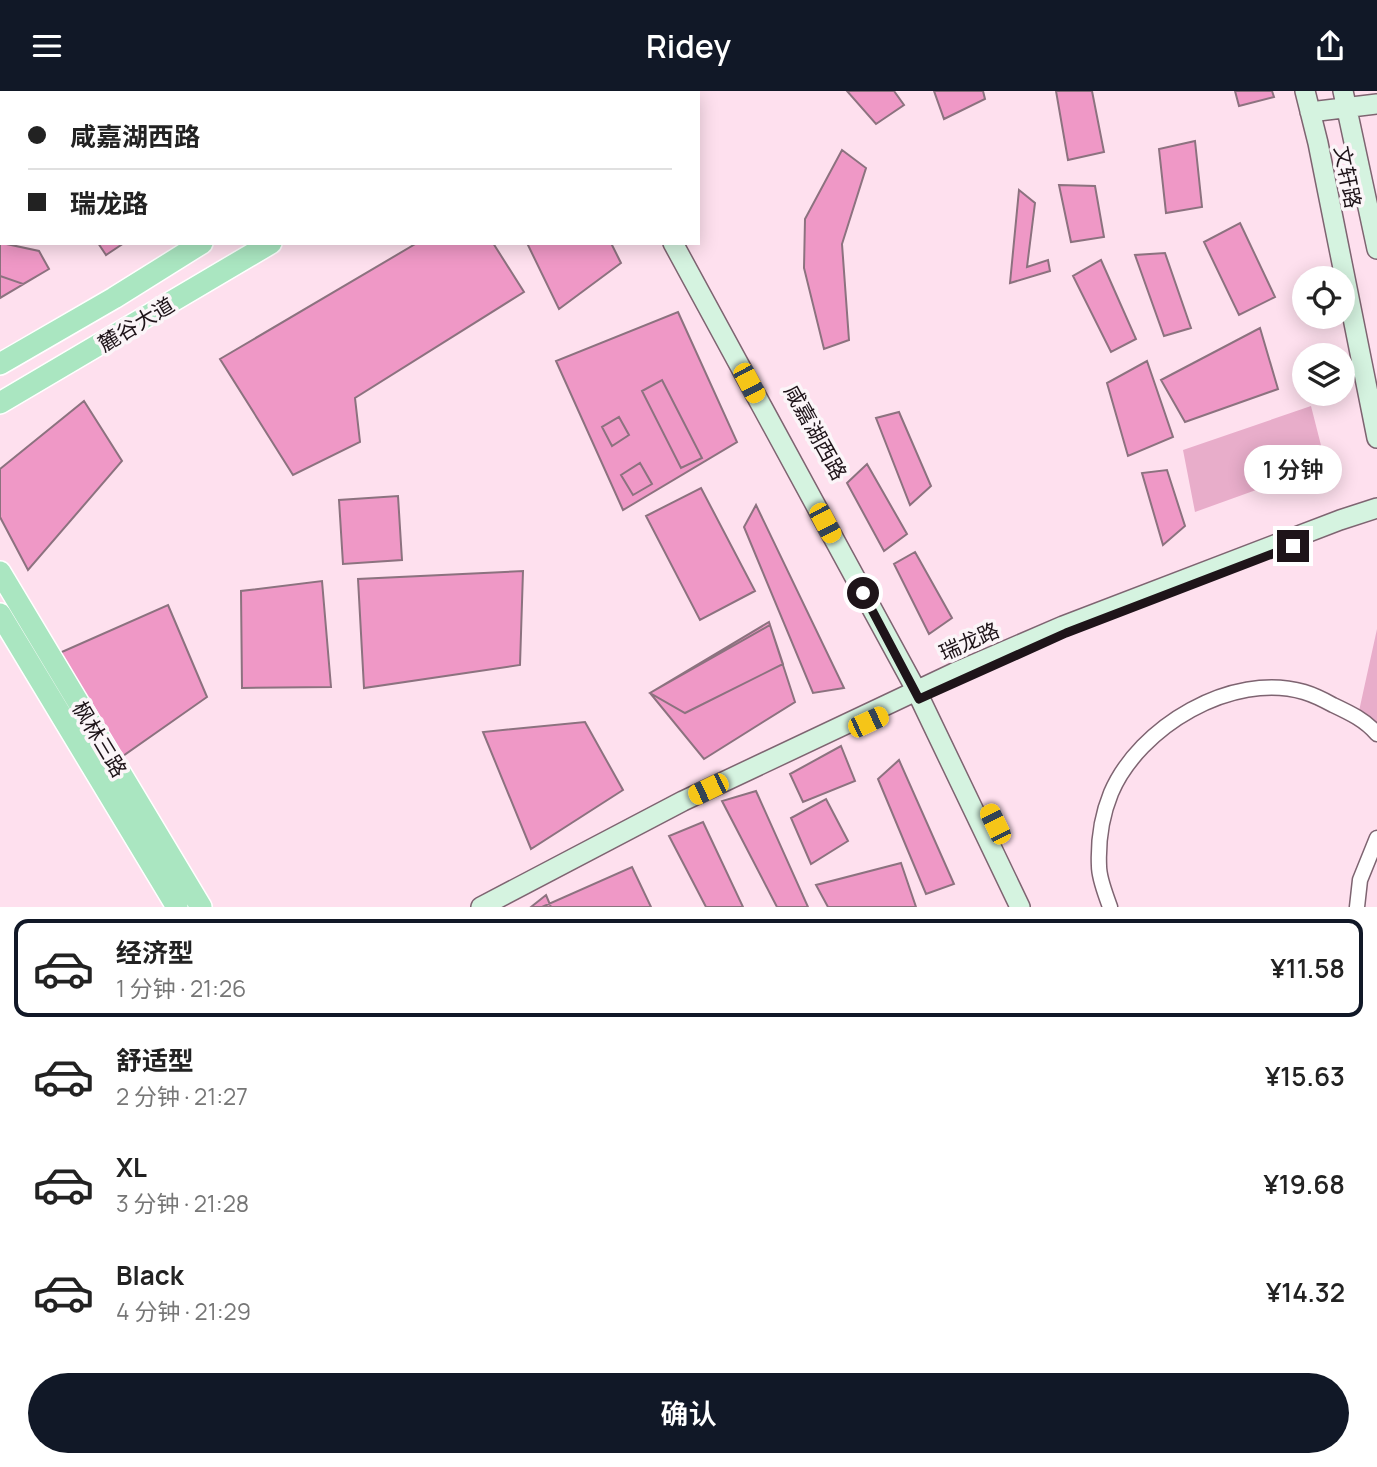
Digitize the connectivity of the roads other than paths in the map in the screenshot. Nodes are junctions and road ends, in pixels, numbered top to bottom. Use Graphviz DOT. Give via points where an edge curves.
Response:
graph roads {
  1 [pos="1372,91"];
  2 [pos="1345,98"];
  3 [pos="1307,101"];
  4 [pos="1377,104"];
  5 [pos="199,245"];
  6 [pos="268,245"];
  7 [pos="674,245"];
  8 [pos="689,245"];
  9 [pos="1377,250"];
  10 [pos="0,364"];
  11 [pos="0,403"];
  12 [pos="1377,438"];
  13 [pos="1377,508"];
  14 [pos="1377,518"];
  15 [pos="0,572"];
  16 [pos="0,614"];
  17 [pos="923,692"];
  18 [pos="1377,734"];
  19 [pos="1377,838"];
  20 [pos="177,907"];
  21 [pos="201,907"];
  22 [pos="481,907"];
  23 [pos="499,907"];
  24 [pos="1020,907"];
  25 [pos="1034,907"];
  26 [pos="1110,907"];
  27 [pos="1357,907"];
  1 -- 2 [label="main road"];
  2 -- 3 [label="main road"];
  2 -- 4 [label="main road"];
  2 -- 9 [label="main road, 文轩路"];
  3 -- 12 [label="main road, 文轩路"];
  5 -- 10 [label="main road, 麓谷大道"];
  6 -- 11 [label="main road, 麓谷大道"];
  7 -- 17 [label="main road, 咸嘉湖西路"];
  8 -- 17 [label="main road, 咸嘉湖西路"];
  13 -- 17 [label="main road, 瑞龙路" via="1063,626"];
  14 -- 17 [label="main road, 瑞龙路" via="1293,546"];
  15 -- 21 [label="main road, 枫林三路"];
  16 -- 20 [label="main road, 枫林三路"];
  17 -- 22 [label="main road, 瑞龙路" via="683,800"];
  17 -- 23 [label="main road, 瑞龙路"];
  17 -- 24 [label="main road, 咸嘉湖西路"];
  17 -- 25 [label="main road, 咸嘉湖西路"];
  18 -- 26 [label="street" via="1366,722 1320,698 1282,688 1220,698 1163,727 1133,757 1111,793 1100,833 1099,869"];
  19 -- 27 [label="street" via="1360,880"];
}
